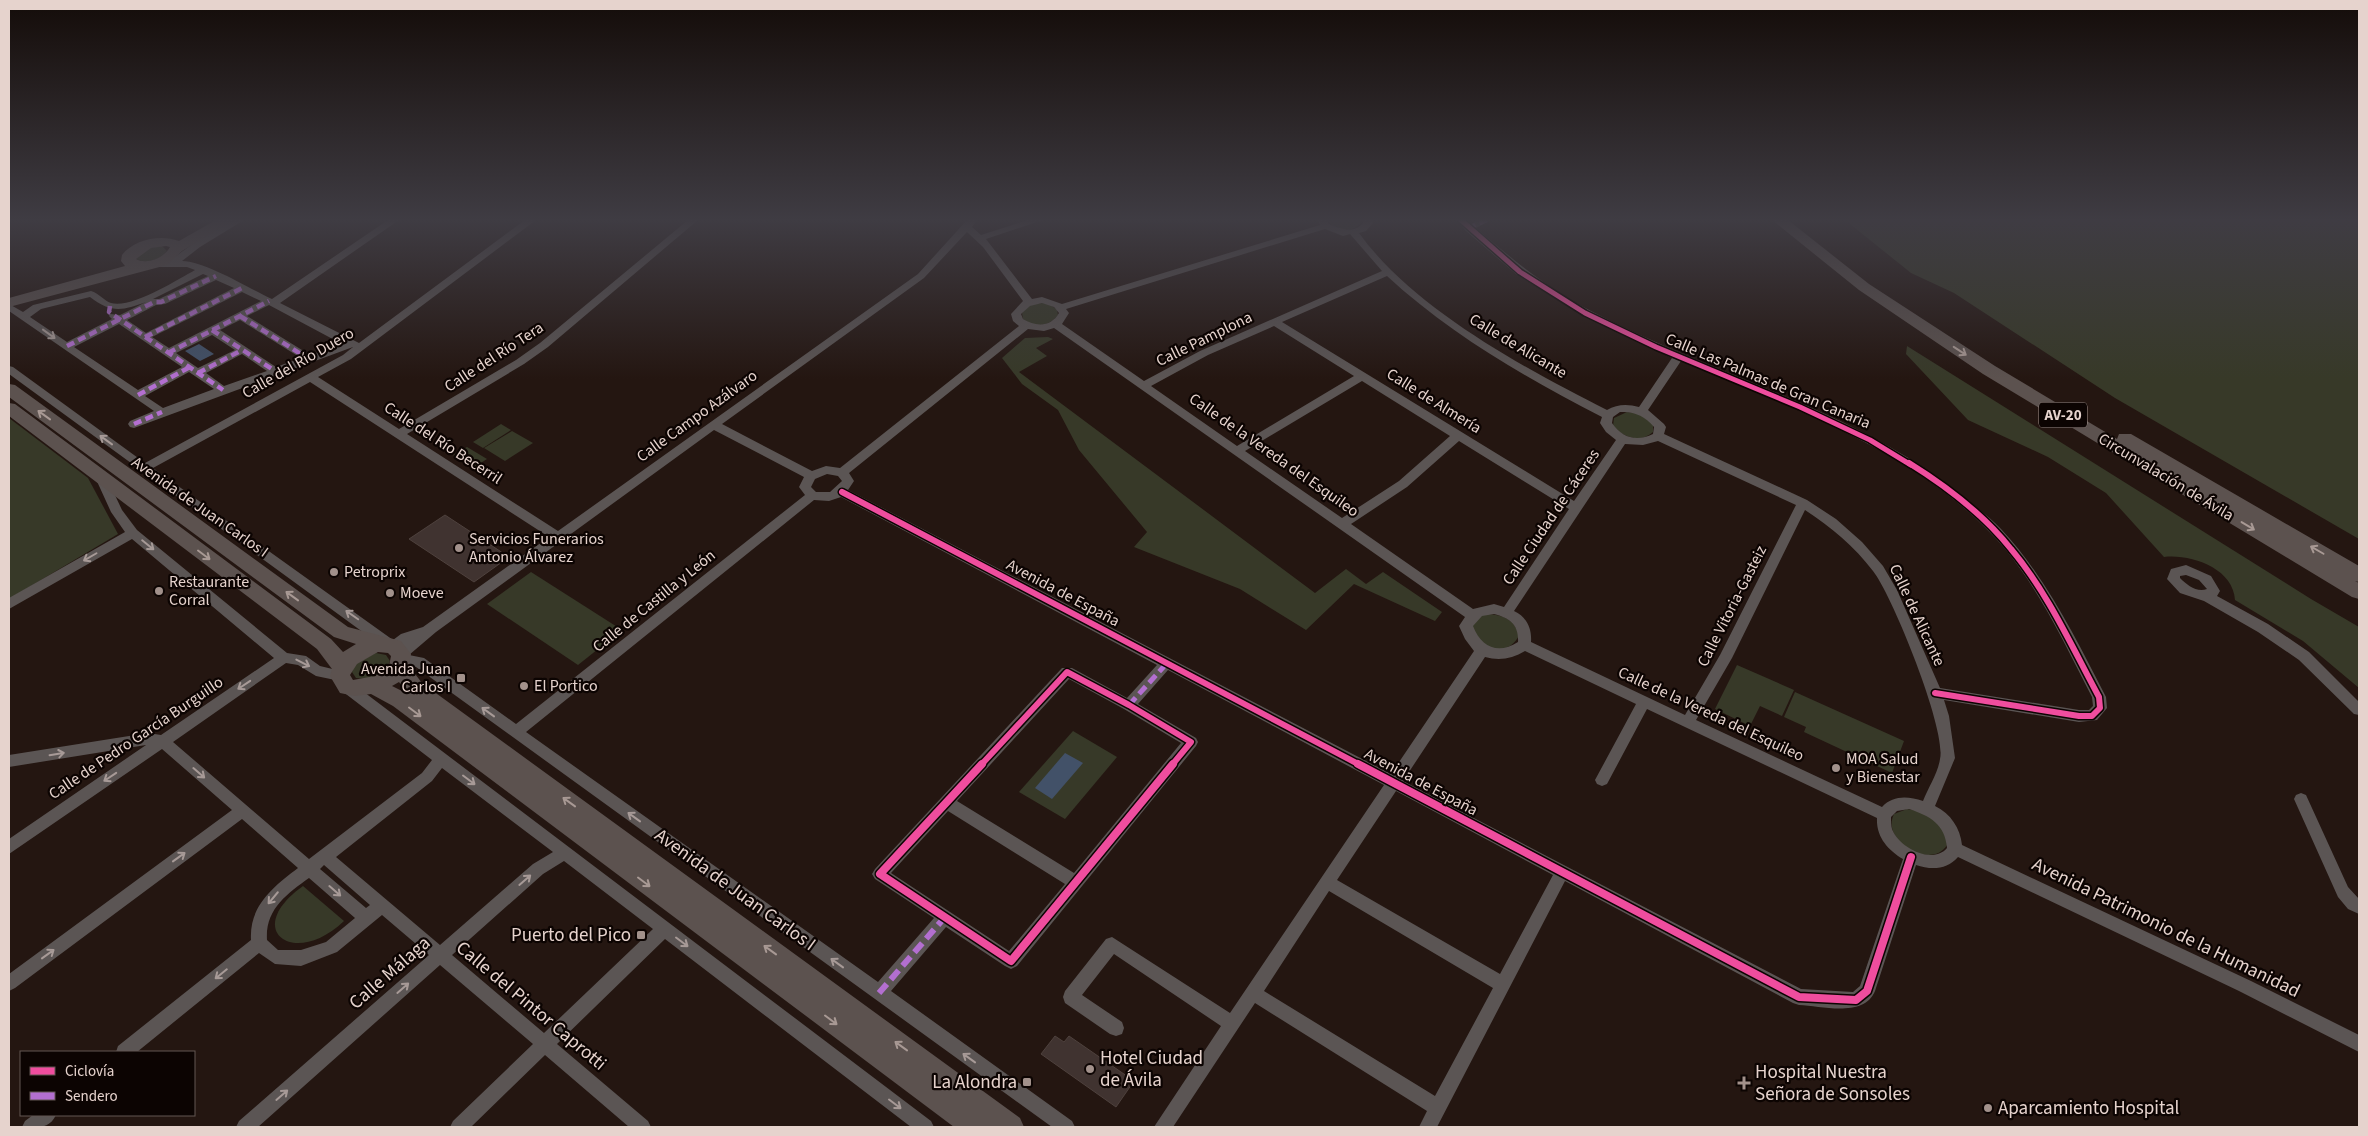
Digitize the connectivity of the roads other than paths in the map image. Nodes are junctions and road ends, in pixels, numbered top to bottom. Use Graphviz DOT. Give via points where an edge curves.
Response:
graph roads {
  1 [pos="94,273"];
  2 [pos="122,273"];
  3 [pos="197,273"];
  4 [pos="210,273"];
  5 [pos="315,273"];
  6 [pos="461,273"];
  7 [pos="630,273"];
  8 [pos="924,273"];
  9 [pos="1007,273"];
  10 [pos="1167,273"];
  11 [pos="1386,273"];
  12 [pos="1389,273"];
  13 [pos="1523,273"];
  14 [pos="1846,273"];
  15 [pos="1867,273"];
  16 [pos="216,276"];
  17 [pos="242,288"];
  18 [pos="9,297"];
  19 [pos="271,302"];
  20 [pos="1029,302"];
  21 [pos="110,306"];
  22 [pos="1061,307"];
  23 [pos="14,310"];
  24 [pos="240,316"];
  25 [pos="119,319"];
  26 [pos="1274,322"];
  27 [pos="1055,324"];
  28 [pos="1025,326"];
  29 [pos="212,330"];
  30 [pos="145,337"];
  31 [pos="351,344"];
  32 [pos="365,344"];
  33 [pos="67,346"];
  34 [pos="242,350"];
  35 [pos="168,353"];
  36 [pos="1678,357"];
  37 [pos="310,359"];
  38 [pos="9,369"];
  39 [pos="194,370"];
  40 [pos="275,371"];
  41 [pos="1362,376"];
  42 [pos="310,377"];
  43 [pos="1143,386"];
  44 [pos="9,390"];
  45 [pos="223,390"];
  46 [pos="138,395"];
  47 [pos="9,408"];
  48 [pos="1642,411"];
  49 [pos="162,412"];
  50 [pos="1608,414"];
  51 [pos="134,424"];
  52 [pos="714,425"];
  53 [pos="398,434"];
  54 [pos="1458,435"];
  55 [pos="1658,436"];
  56 [pos="1622,440"];
  57 [pos="1237,451"];
  58 [pos="144,468"];
  59 [pos="842,472"];
  60 [pos="811,476"];
  61 [pos="102,477"];
  62 [pos="842,492"];
  63 [pos="812,496"];
  64 [pos="1803,503"];
  65 [pos="1576,508"];
  66 [pos="1342,524"];
  67 [pos="133,533"];
  68 [pos="559,536"];
  69 [pos="2359,575"];
  70 [pos="2359,592"];
  71 [pos="2207,596"];
  72 [pos="9,604"];
  73 [pos="1507,612"];
  74 [pos="1472,615"];
  75 [pos="1524,645"];
  76 [pos="1482,650"];
  77 [pos="394,653"];
  78 [pos="284,658"];
  79 [pos="1167,663"];
  80 [pos="343,677"];
  81 [pos="374,686"];
  82 [pos="1935,693"];
  83 [pos="1644,702"];
  84 [pos="1129,705"];
  85 [pos="2359,710"];
  86 [pos="1688,722"];
  87 [pos="516,732"];
  88 [pos="162,742"];
  89 [pos="9,761"];
  90 [pos="446,763"];
  91 [pos="1602,780"];
  92 [pos="1393,783"];
  93 [pos="2301,799"];
  94 [pos="946,802"];
  95 [pos="1927,808"];
  96 [pos="242,811"];
  97 [pos="1884,815"];
  98 [pos="9,847"];
  99 [pos="1955,849"];
  100 [pos="565,853"];
  101 [pos="324,856"];
  102 [pos="1911,857"];
  103 [pos="309,868"];
  104 [pos="1562,872"];
  105 [pos="1074,882"];
  106 [pos="1327,882"];
  107 [pos="382,905"];
  108 [pos="2359,907"];
  109 [pos="945,917"];
  110 [pos="366,918"];
  111 [pos="664,929"];
  112 [pos="259,943"];
  113 [pos="440,955"];
  114 [pos="9,983"];
  115 [pos="1503,985"];
  116 [pos="1253,993"];
  117 [pos="879,994"];
  118 [pos="1232,1024"];
  119 [pos="1116,1028"];
  120 [pos="545,1044"];
  121 [pos="2359,1044"];
  122 [pos="125,1051"];
  123 [pos="1438,1108"];
  124 [pos="46,1116"];
  125 [pos="32,1127"];
  126 [pos="245,1127"];
  127 [pos="459,1127"];
  128 [pos="642,1127"];
  129 [pos="926,1127"];
  130 [pos="975,1127"];
  131 [pos="1011,1127"];
  132 [pos="1066,1127"];
  133 [pos="1163,1127"];
  134 [pos="1428,1127"];
  1 -- 18 [label="highway"];
  2 -- 23 [label="highway"];
  3 -- 21 [label="street" via="126,305"];
  4 -- 16 [label="street"];
  5 -- 19 [label="street"];
  6 -- 32 [label="street, Calle del Río Duero"];
  7 -- 53 [label="street, Calle del Río Tera" via="520,362"];
  8 -- 52 [label="street, Calle Campo Azálvaro"];
  9 -- 20 [label="street"];
  10 -- 22 [label="street"];
  11 -- 26 [label="street, Calle Pamplona"];
  12 -- 50 [label="street, Calle de Alicante" via="1465,334"];
  13 -- 36 [label="street, Calle Las Palmas de Gran Canaria" via="1599,320"];
  14 -- 70 [label="highway, Circunvalación de Ávila / AV-20, one-way" via="1989,370"];
  69 -- 15 [label="highway, Circunvalación de Ávila / AV-20, one-way" via="1999,362"];
  16 -- 17 [label="street"];
  16 -- 25 [label="street"];
  17 -- 19 [label="street"];
  17 -- 30 [label="street"];
  19 -- 24 [label="street"];
  19 -- 31 [label="street"];
  20 -- 22 [label="street" via="1042,300"];
  20 -- 28 [label="street" via="1016,314 1018,321"];
  21 -- 23 [label="street" via="91,294"];
  21 -- 25 [label="street" via="109,312"];
  22 -- 27 [label="street" via="1062,319"];
  23 -- 33 [label="street, one-way"];
  24 -- 29 [label="street"];
  24 -- 37 [label="street"];
  25 -- 30 [label="street"];
  25 -- 33 [label="street"];
  26 -- 41 [label="street, Calle de Almería"];
  26 -- 43 [label="street, Calle Pamplona" via="1204,353"];
  27 -- 28 [label="street" via="1046,328"];
  27 -- 43 [label="street, Calle de la Vereda del Esquileo"];
  28 -- 59 [label="street"];
  29 -- 34 [label="street"];
  29 -- 35 [label="street"];
  30 -- 35 [label="street"];
  31 -- 32 [label="street"];
  31 -- 37 [label="street"];
  32 -- 42 [label="street, Calle del Río Duero"];
  33 -- 46 [label="street"];
  34 -- 39 [label="street"];
  34 -- 40 [label="street"];
  35 -- 39 [label="street"];
  36 -- 48 [label="street"];
  36 -- 82 [label="street, Calle Las Palmas de Gran Canaria" via="1874,441 1937,480 1972,509 1994,530 2034,580 2099,697 2100,708 2092,716 2079,716"];
  37 -- 40 [label="street"];
  58 -- 38 [label="street, Avenida de Juan Carlos I, one-way"];
  39 -- 45 [label="street"];
  39 -- 46 [label="street"];
  40 -- 45 [label="street"];
  41 -- 54 [label="street, Calle de Almería"];
  41 -- 57 [label="street"];
  42 -- 53 [label="street, Calle del Río Becerril"];
  42 -- 58 [label="street, Calle del Río Duero"];
  43 -- 57 [label="street, Calle de la Vereda del Esquileo"];
  77 -- 44 [label="highway, Avenida de Juan Carlos I, one-way" via="341,632"];
  45 -- 49 [label="street"];
  46 -- 49 [label="street"];
  47 -- 61 [label="highway, Avenida de Juan Carlos I"];
  48 -- 50 [label="street" via="1629,408"];
  48 -- 55 [label="street" via="1654,418 1660,427"];
  49 -- 51 [label="street"];
  50 -- 56 [label="street" via="1608,428"];
  52 -- 60 [label="street"];
  52 -- 68 [label="street, Calle Campo Azálvaro"];
  53 -- 68 [label="street, Calle del Río Becerril"];
  54 -- 65 [label="street, Calle de Almería"];
  54 -- 66 [label="street" via="1403,484"];
  55 -- 56 [label="street" via="1649,442"];
  55 -- 64 [label="street, Calle de Alicante"];
  56 -- 65 [label="street, Calle Ciudad de Cáceres"];
  57 -- 66 [label="street, Calle de la Vereda del Esquileo"];
  77 -- 58 [label="street, Avenida de Juan Carlos I, one-way" via="366,626"];
  59 -- 60 [label="street" via="826,470"];
  59 -- 62 [label="street" via="848,481"];
  60 -- 63 [label="street" via="805,487"];
  61 -- 67 [label="street" via="117,512"];
  61 -- 80 [label="highway, Avenida de Juan Carlos I, one-way" via="324,644 335,656"];
  62 -- 63 [label="street" via="827,498"];
  62 -- 79 [label="street, Avenida de España"];
  63 -- 87 [label="street, Calle de Castilla y León"];
  64 -- 82 [label="street, Calle de Alicante" via="1832,522 1879,569"];
  64 -- 86 [label="street, Calle Vitoria-Gasteiz" via="1725,658"];
  65 -- 73 [label="street, Calle Ciudad de Cáceres"];
  66 -- 74 [label="street, Calle de la Vereda del Esquileo"];
  67 -- 72 [label="street, one-way"];
  67 -- 78 [label="street, one-way"];
  68 -- 77 [label="street, Calle Campo Azálvaro"];
  71 -- 85 [label="street" via="2304,656"];
  73 -- 74 [label="street" via="1488,610"];
  73 -- 75 [label="street" via="1520,621 1526,633"];
  74 -- 76 [label="street" via="1466,626 1469,640"];
  75 -- 76 [label="street" via="1513,653 1498,655"];
  75 -- 83 [label="street, Calle de la Vereda del Esquileo"];
  76 -- 92 [label="street"];
  77 -- 80 [label="highway" via="364,648 350,657"];
  77 -- 81 [label="highway" via="389,678"];
  87 -- 77 [label="street, Avenida de Juan Carlos I, one-way" via="420,662"];
  131 -- 77 [label="highway, Avenida de Juan Carlos I, one-way" via="415,689"];
  78 -- 80 [label="street, one-way" via="301,660 316,671"];
  78 -- 88 [label="street, Calle de Pedro García Burguillo, one-way"];
  79 -- 84 [label="street"];
  79 -- 92 [label="street, Avenida de España"];
  80 -- 81 [label="highway" via="359,689"];
  80 -- 90 [label="street, Avenida de Juan Carlos I"];
  81 -- 130 [label="highway, one-way" via="400,700"];
  82 -- 95 [label="street, Calle de Alicante" via="1948,758"];
  83 -- 86 [label="street, Calle de la Vereda del Esquileo"];
  83 -- 91 [label="street"];
  84 -- 94 [label="street" via="1067,672"];
  84 -- 105 [label="street" via="1191,742"];
  86 -- 97 [label="street, Calle de la Vereda del Esquileo"];
  117 -- 87 [label="street, Avenida de Juan Carlos I, one-way"];
  89 -- 88 [label="street, one-way" via="148,739"];
  88 -- 96 [label="street, one-way"];
  88 -- 98 [label="street, Calle de Pedro García Burguillo, one-way"];
  90 -- 100 [label="street, Avenida de Juan Carlos I, one-way"];
  90 -- 101 [label="street"];
  92 -- 104 [label="street, Avenida de España"];
  92 -- 106 [label="street"];
  93 -- 108 [label="street" via="2343,892"];
  94 -- 105 [label="street"];
  94 -- 109 [label="street" via="880,874"];
  95 -- 97 [label="street" via="1909,803 1893,806"];
  95 -- 99 [label="street" via="1944,819 1954,834"];
  96 -- 103 [label="street"];
  114 -- 96 [label="street, one-way"];
  97 -- 102 [label="street" via="1884,830 1894,845"];
  99 -- 102 [label="street" via="1946,859 1930,862"];
  99 -- 121 [label="street, Avenida Patrimonio de la Humanidad" via="2245,986"];
  100 -- 111 [label="street, Avenida de Juan Carlos I"];
  113 -- 100 [label="street, Calle Málaga, one-way" via="538,869"];
  101 -- 103 [label="street"];
  101 -- 107 [label="street, Calle del Pintor Caprotti"];
  102 -- 104 [label="street, Avenida de España" via="1867,991 1856,1000 1799,997"];
  103 -- 110 [label="street, one-way"];
  103 -- 112 [label="street, one-way" via="277,893 264,910 258,928"];
  104 -- 115 [label="street"];
  105 -- 109 [label="street" via="1011,961"];
  106 -- 115 [label="street"];
  106 -- 116 [label="street"];
  107 -- 110 [label="street"];
  107 -- 113 [label="street, Calle del Pintor Caprotti"];
  109 -- 117 [label="street"];
  110 -- 112 [label="street" via="331,947 301,958 275,957"];
  111 -- 120 [label="street"];
  111 -- 129 [label="street, Avenida de Juan Carlos I, one-way"];
  112 -- 122 [label="street, one-way"];
  113 -- 120 [label="street, Calle del Pintor Caprotti"];
  126 -- 113 [label="street, Calle Málaga, one-way"];
  115 -- 123 [label="street"];
  116 -- 118 [label="street"];
  116 -- 123 [label="street"];
  132 -- 117 [label="street, Avenida de Juan Carlos I, one-way"];
  118 -- 119 [label="street" via="1112,944 1071,997"];
  118 -- 133 [label="street"];
  120 -- 127 [label="street"];
  120 -- 128 [label="street, Calle del Pintor Caprotti"];
  123 -- 134 [label="street"];
  124 -- 125 [label="street"];
}
